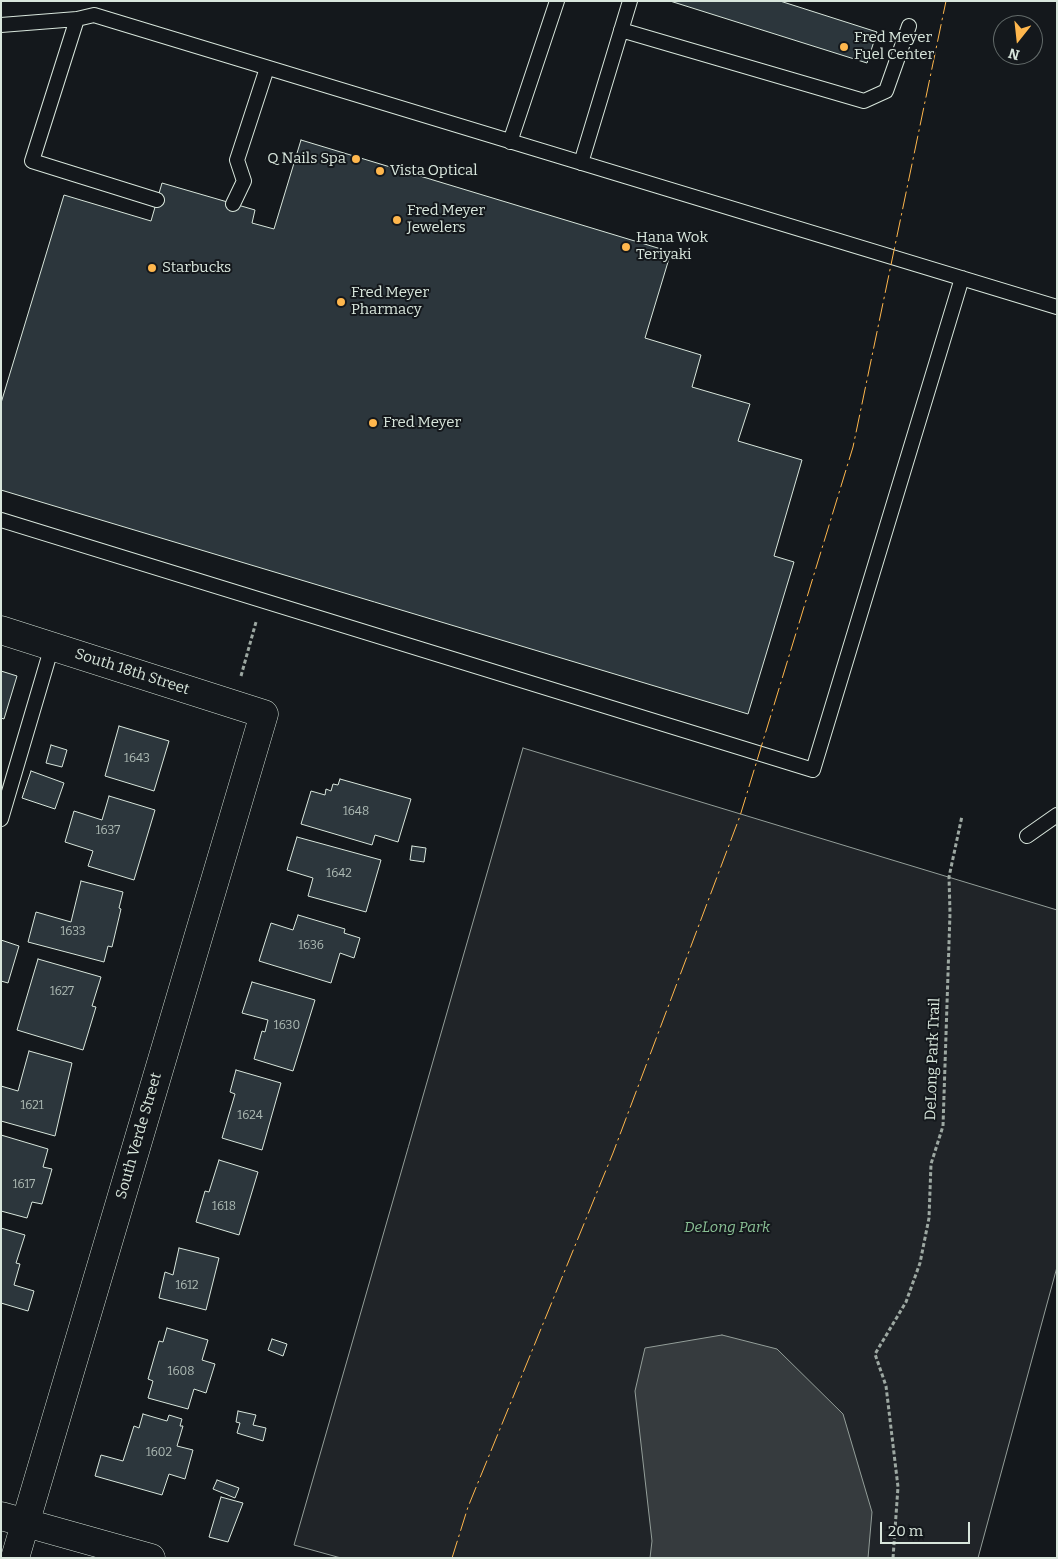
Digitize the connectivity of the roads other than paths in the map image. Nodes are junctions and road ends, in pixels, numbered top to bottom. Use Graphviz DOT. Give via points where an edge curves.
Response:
graph roads {
  1 [pos="557,1"];
  2 [pos="630,1"];
  3 [pos="77,19"];
  4 [pos="1,26"];
  5 [pos="909,26"];
  6 [pos="621,30"];
  7 [pos="267,68"];
  8 [pos="510,142"];
  9 [pos="581,163"];
  10 [pos="157,200"];
  11 [pos="232,204"];
  12 [pos="962,278"];
  13 [pos="1057,307"];
  14 [pos="1,520"];
  15 [pos="1,630"];
  16 [pos="52,646"];
  17 [pos="264,714"];
  18 [pos="1057,815"];
  19 [pos="1,819"];
  20 [pos="1027,836"];
  21 [pos="13,1519"];
  22 [pos="15,1558"];
  23 [pos="151,1558"];
  1 -- 8 [label="lane"];
  2 -- 6 [label="lane"];
  3 -- 4 [label="lane"];
  3 -- 7 [label="lane" via="94,16"];
  3 -- 10 [label="lane" via="32,161"];
  5 -- 6 [label="lane" via="886,91 864,101"];
  6 -- 9 [label="lane"];
  7 -- 8 [label="lane"];
  7 -- 11 [label="lane" via="238,160 244,181"];
  8 -- 9 [label="lane"];
  9 -- 12 [label="lane"];
  12 -- 13 [label="lane"];
  12 -- 14 [label="lane" via="813,770"];
  15 -- 16 [label="street, South 18th Street"];
  16 -- 17 [label="street, South 18th Street"];
  16 -- 19 [label="lane"];
  17 -- 21 [label="street, South Verde Street"];
  18 -- 20 [label="lane"];
  21 -- 22 [label="street, South Verde Street"];
  21 -- 23 [label="street"];
}
